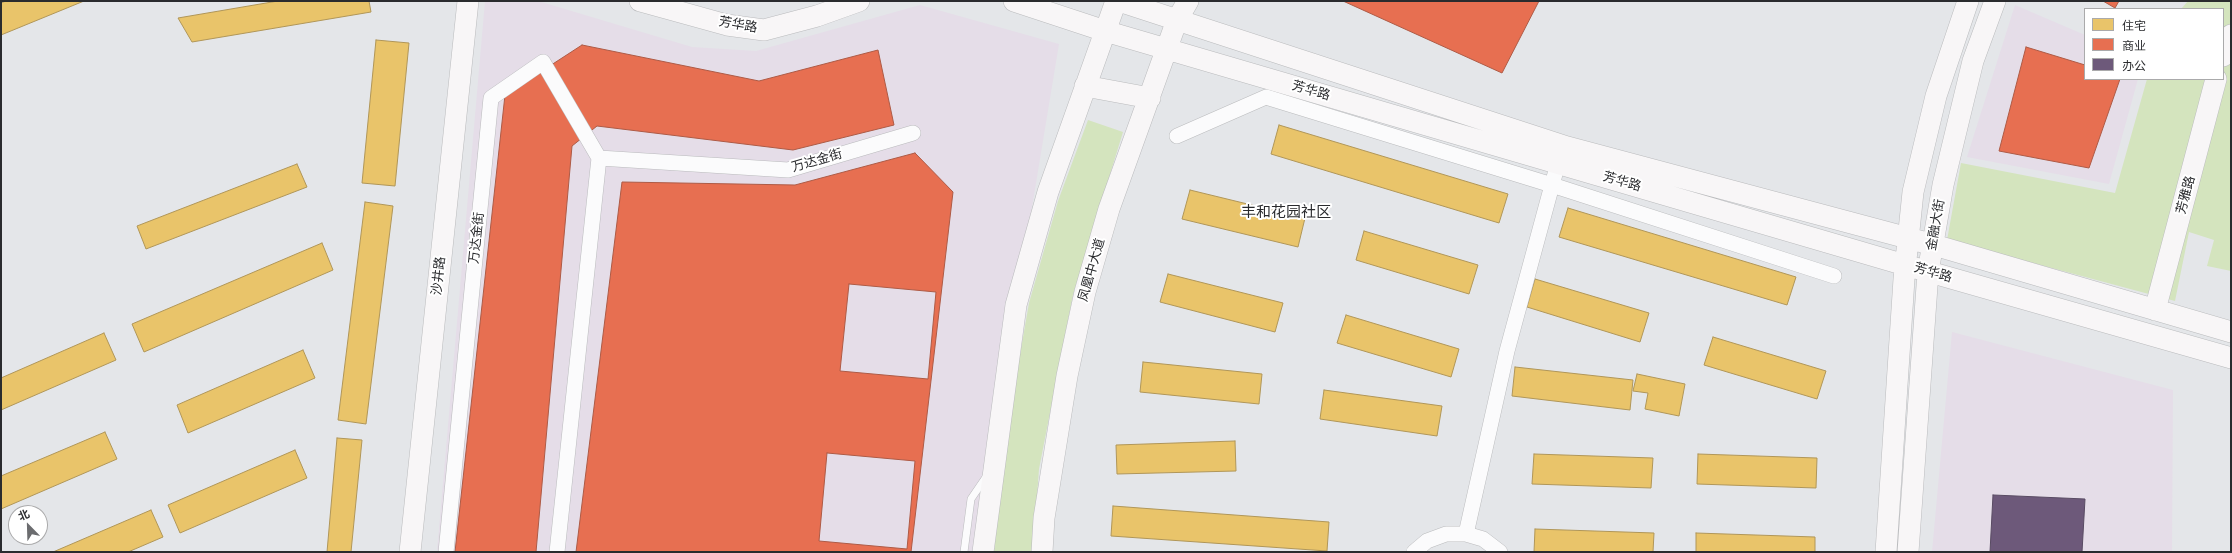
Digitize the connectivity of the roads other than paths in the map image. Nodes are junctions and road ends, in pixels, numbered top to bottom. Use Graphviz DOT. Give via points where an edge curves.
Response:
graph roads {
  1 [pos="468,1"];
  2 [pos="640,1"];
  3 [pos="859,1"];
  4 [pos="1014,1"];
  5 [pos="1116,1"];
  6 [pos="1119,1"];
  7 [pos="1188,1"];
  8 [pos="1968,1"];
  9 [pos="1995,1"];
  10 [pos="1177,20"];
  11 [pos="1105,30"];
  12 [pos="2231,35"];
  13 [pos="1167,48"];
  14 [pos="2224,53"];
  15 [pos="2216,80"];
  16 [pos="1085,86"];
  17 [pos="1150,98"];
  18 [pos="913,133"];
  19 [pos="1177,136"];
  20 [pos="598,158"];
  21 [pos="1558,163"];
  22 [pos="1552,185"];
  23 [pos="1908,238"];
  24 [pos="1934,245"];
  25 [pos="1905,265"];
  26 [pos="1928,272"];
  27 [pos="1834,276"];
  28 [pos="2155,310"];
  29 [pos="2231,332"];
  30 [pos="2231,358"];
  31 [pos="993,467"];
  32 [pos="1466,534"];
  33 [pos="410,552"];
  34 [pos="446,552"];
  35 [pos="557,552"];
  36 [pos="964,552"];
  37 [pos="983,552"];
  38 [pos="1042,552"];
  39 [pos="1414,552"];
  40 [pos="1500,552"];
  41 [pos="1886,552"];
  42 [pos="1908,552"];
  1 -- 33 [label="street, 沙井路"];
  2 -- 3 [label="street, 芳华路" via="727,25 764,30 817,16"];
  4 -- 11 [label="street, 芳华路"];
  5 -- 11 [label="street"];
  6 -- 10 [label="street, 芳华路"];
  7 -- 10 [label="street, 凤凰中大道"];
  8 -- 23 [label="street, 金融大街" via="1936,96 1913,192"];
  9 -- 24 [label="street, 金融大街" via="1973,61 1943,185"];
  10 -- 13 [label="street, 凤凰中大道"];
  10 -- 23 [label="street, 芳华路" via="1567,147"];
  11 -- 13 [label="street, 芳华路"];
  11 -- 16 [label="street"];
  12 -- 14 [label="street"];
  13 -- 17 [label="street, 凤凰中大道"];
  13 -- 21 [label="street, 芳华路"];
  15 -- 28 [label="street, 芳雅路"];
  16 -- 17 [label="street"];
  16 -- 31 [label="street" via="1048,192 1016,305"];
  17 -- 38 [label="street, 凤凰中大道" via="1110,209 1085,292 1044,518"];
  18 -- 20 [label="street, 万达金街" via="788,170"];
  19 -- 22 [label="street" via="1266,97"];
  20 -- 34 [label="street, 万达金街" via="544,62 491,98"];
  20 -- 35 [label="street"];
  21 -- 22 [label="street"];
  21 -- 25 [label="street, 芳华路"];
  22 -- 27 [label="street"];
  22 -- 32 [label="street" via="1507,350"];
  23 -- 24 [label="street, 芳华路"];
  23 -- 25 [label="street, 金融大街"];
  24 -- 26 [label="street, 金融大街"];
  24 -- 28 [label="street, 芳华路"];
  25 -- 26 [label="street, 芳华路"];
  25 -- 41 [label="street, 金融大街"];
  26 -- 30 [label="street, 芳华路"];
  26 -- 42 [label="street, 金融大街"];
  28 -- 29 [label="street, 芳华路"];
  31 -- 36 [label="lane" via="972,499"];
  31 -- 37 [label="street"];
  32 -- 39 [label="street" via="1446,534 1427,541"];
  32 -- 40 [label="street" via="1483,539"];
}
